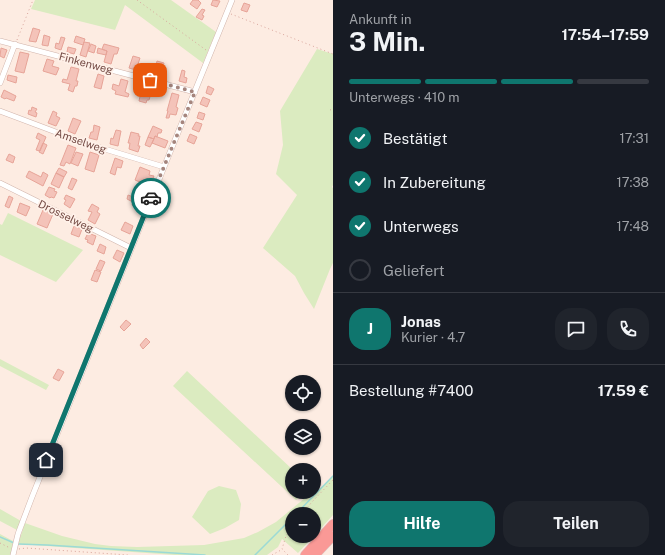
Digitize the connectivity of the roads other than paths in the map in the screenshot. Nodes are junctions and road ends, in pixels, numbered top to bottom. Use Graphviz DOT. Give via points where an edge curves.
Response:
graph roads {
  1 [pos="232,0"];
  2 [pos="0,41"];
  3 [pos="15,44"];
  4 [pos="0,83"];
  5 [pos="195,92"];
  6 [pos="0,111"];
  7 [pos="164,167"];
  8 [pos="0,183"];
  9 [pos="131,248"];
  10 [pos="333,524"];
  11 [pos="333,536"];
  12 [pos="13,552"];
  13 [pos="304,555"];
  14 [pos="315,555"];
  1 -- 5 [label="street"];
  2 -- 3 [label="street, Finkenweg"];
  3 -- 4 [label="street"];
  3 -- 5 [label="street, Finkenweg"];
  5 -- 7 [label="street"];
  6 -- 7 [label="street, Amselweg" via="85,144"];
  7 -- 9 [label="street"];
  8 -- 9 [label="street, Drosselweg"];
  9 -- 12 [label="street" via="32,497"];
  10 -- 13 [label="highway"];
  11 -- 14 [label="highway"];
}
